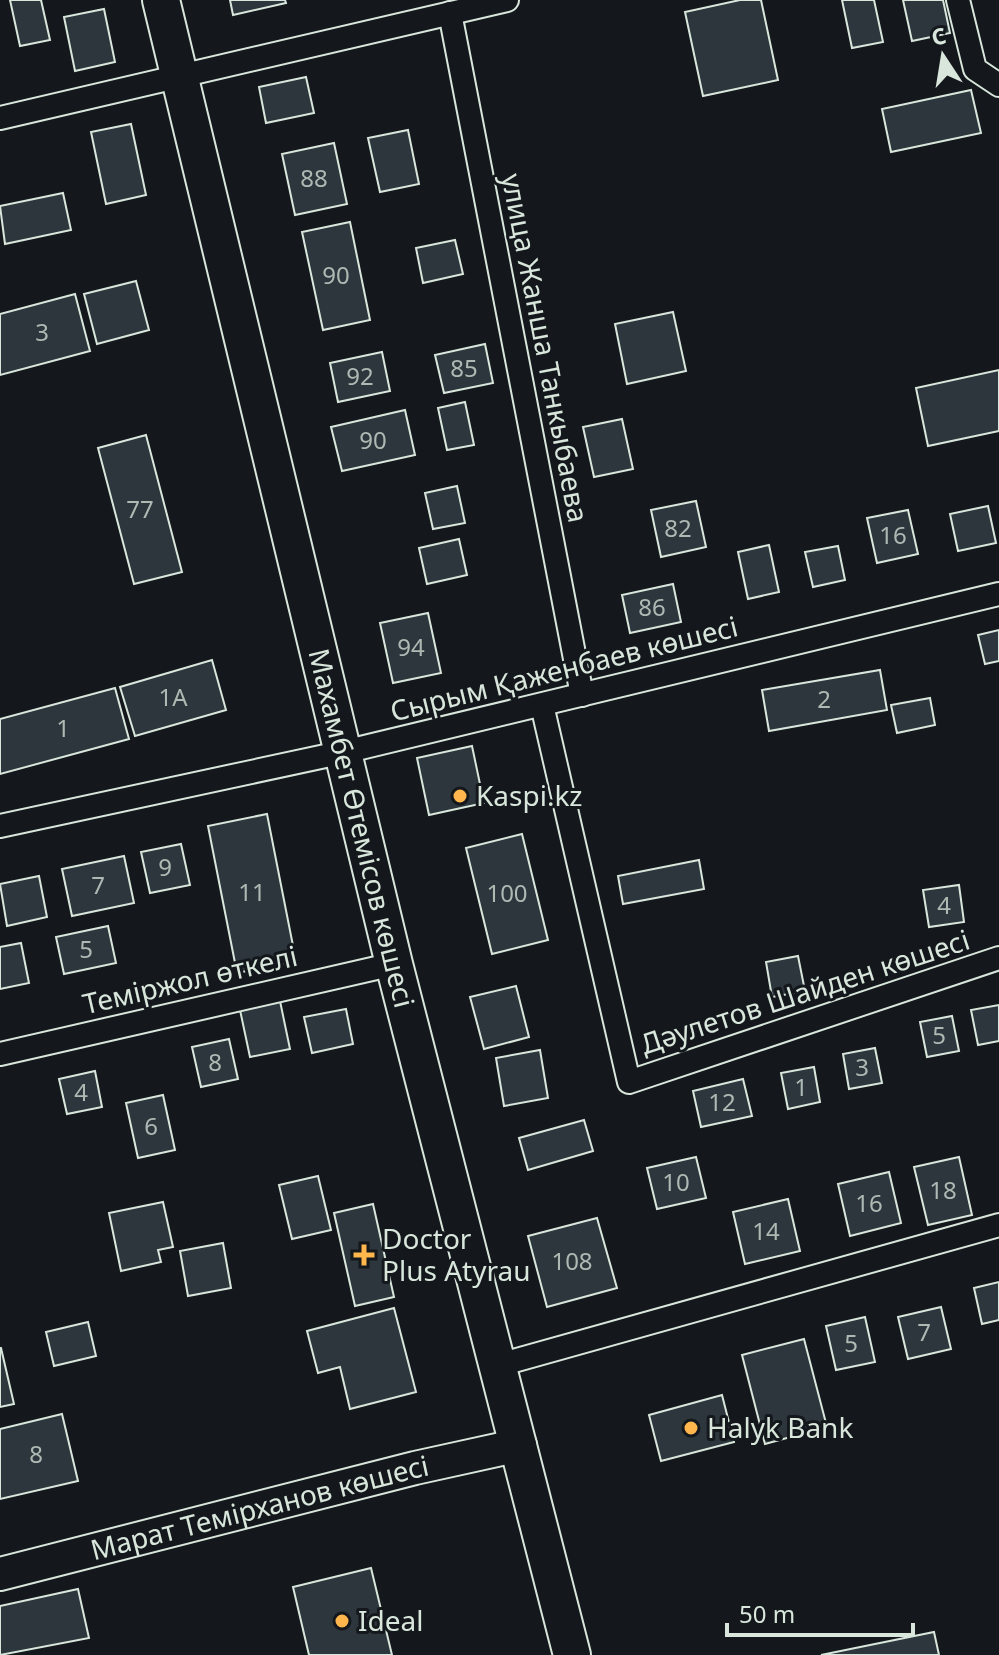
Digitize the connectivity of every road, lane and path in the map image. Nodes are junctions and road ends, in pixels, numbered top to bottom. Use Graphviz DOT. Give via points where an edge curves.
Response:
graph roads {
  1 [pos="161,0"];
  2 [pos="958,0"];
  3 [pos="500,1"];
  4 [pos="450,13"];
  5 [pos="180,77"];
  6 [pos="999,85"];
  7 [pos="0,118"];
  8 [pos="999,594"];
  9 [pos="582,695"];
  10 [pos="542,705"];
  11 [pos="344,752"];
  12 [pos="0,826"];
  13 [pos="394,964"];
  14 [pos="994,967"];
  15 [pos="0,1054"];
  16 [pos="999,1225"];
  17 [pos="499,1365"];
  18 [pos="520,1445"];
  19 [pos="0,1574"];
  20 [pos="572,1655"];
  1 -- 5 [label="main road, Махамбет Өтемісов көшесі"];
  2 -- 6 [label="street" via="975,69"];
  3 -- 4 [label="street"];
  4 -- 5 [label="street"];
  4 -- 9 [label="street, улица Жанша Танкыбаева"];
  5 -- 7 [label="street"];
  5 -- 11 [label="main road, Махамбет Өтемісов көшесі"];
  8 -- 9 [label="street, Сырым Қаженбаев көшесі"];
  9 -- 10 [label="street, Сырым Қаженбаев көшесі"];
  10 -- 11 [label="street, Сырым Қаженбаев көшесі"];
  10 -- 14 [label="street, Дәулетов Шайден көшесі" via="629,1082"];
  11 -- 12 [label="street, Сырым Қаженбаев көшесі"];
  11 -- 13 [label="main road, Махамбет Өтемісов көшесі"];
  13 -- 15 [label="street, Теміржол өткелі"];
  13 -- 17 [label="main road, Махамбет Өтемісов көшесі"];
  16 -- 17 [label="street"];
  17 -- 18 [label="main road, Махамбет Өтемісов көшесі"];
  18 -- 19 [label="street, Марат Темірханов көшесі"];
  18 -- 20 [label="main road, Махамбет Өтемісов көшесі"];
}
